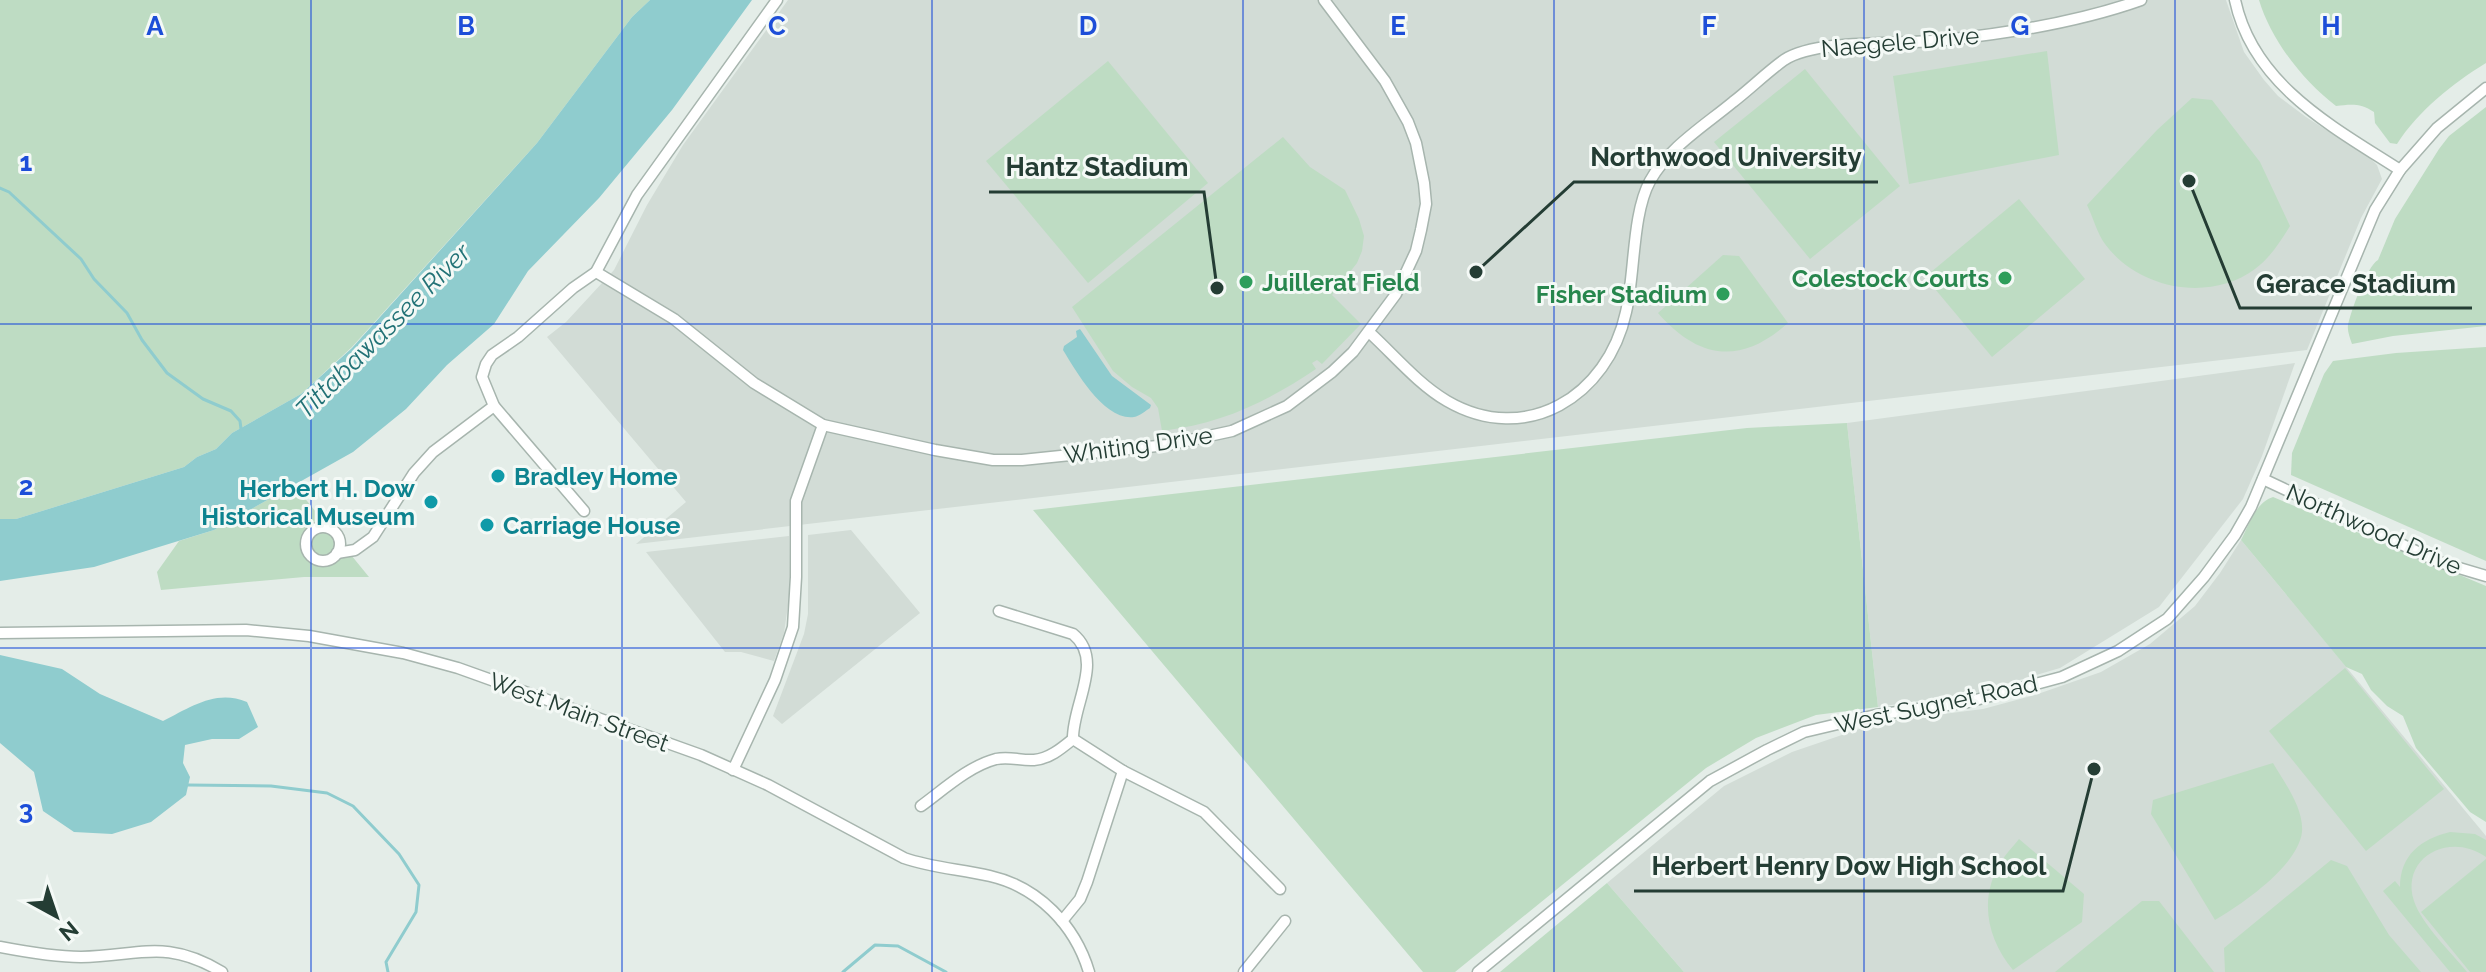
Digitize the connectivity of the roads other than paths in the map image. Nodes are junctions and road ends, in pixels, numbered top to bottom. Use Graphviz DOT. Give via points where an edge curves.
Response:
graph roads {
  1 [pos="777,0"];
  2 [pos="1324,0"];
  3 [pos="2141,0"];
  4 [pos="2235,0"];
  5 [pos="2486,88"];
  6 [pos="2400,170"];
  7 [pos="596,272"];
  8 [pos="1370,333"];
  9 [pos="494,406"];
  10 [pos="823,425"];
  11 [pos="2263,479"];
  12 [pos="584,511"];
  13 [pos="337,553"];
  14 [pos="2486,576"];
  15 [pos="999,611"];
  16 [pos="0,633"];
  17 [pos="1073,739"];
  18 [pos="733,770"];
  19 [pos="1123,771"];
  20 [pos="921,806"];
  21 [pos="1280,889"];
  22 [pos="1062,921"];
  23 [pos="1285,921"];
  24 [pos="0,947"];
  25 [pos="222,972"];
  26 [pos="1089,972"];
  27 [pos="1244,972"];
  28 [pos="1478,972"];
  1 -- 7 [label="street" via="637,195"];
  2 -- 8 [label="street, Whiting Drive" via="1403,111 1424,183 1426,204 1416,251"];
  3 -- 8 [label="street, Naegele Drive" via="1989,35 1815,48 1786,59 1663,161 1648,184 1618,341 1587,385 1546,412 1512,419 1465,409 1429,387"];
  4 -- 6 [label="street" via="2255,51 2280,85"];
  5 -- 6 [label="street, West Sugnet Road" via="2437,128"];
  6 -- 11 [label="street, West Sugnet Road" via="2364,233"];
  7 -- 9 [label="street" via="492,355 482,377"];
  7 -- 10 [label="street, Whiting Drive" via="674,319 754,383"];
  8 -- 10 [label="street, Whiting Drive" via="1332,372 1287,406 1232,431 1167,445 993,460"];
  9 -- 12 [label="street"];
  9 -- 13 [label="street" via="433,452 373,537 355,550"];
  10 -- 18 [label="street" via="796,501 793,627"];
  11 -- 14 [label="street, Northwood Drive" via="2439,562"];
  11 -- 28 [label="street, West Sugnet Road" via="2235,535 2204,577 2167,619 2118,651 2062,677 1968,702 1804,732 1767,750 1710,781"];
  15 -- 17 [label="street" via="1073,634 1083,642 1088,665"];
  16 -- 18 [label="street, West Main Street" via="219,629 349,642 458,668"];
  17 -- 19 [label="street"];
  17 -- 20 [label="street" via="1034,760 992,760"];
  18 -- 22 [label="street, West Main Street" via="904,858 1013,883"];
  19 -- 21 [label="street" via="1204,812"];
  19 -- 22 [label="street" via="1087,882"];
  22 -- 26 [label="street, West Main Street"];
  23 -- 27 [label="street"];
  24 -- 25 [label="street" via="80,957 147,949 175,952"];
}
